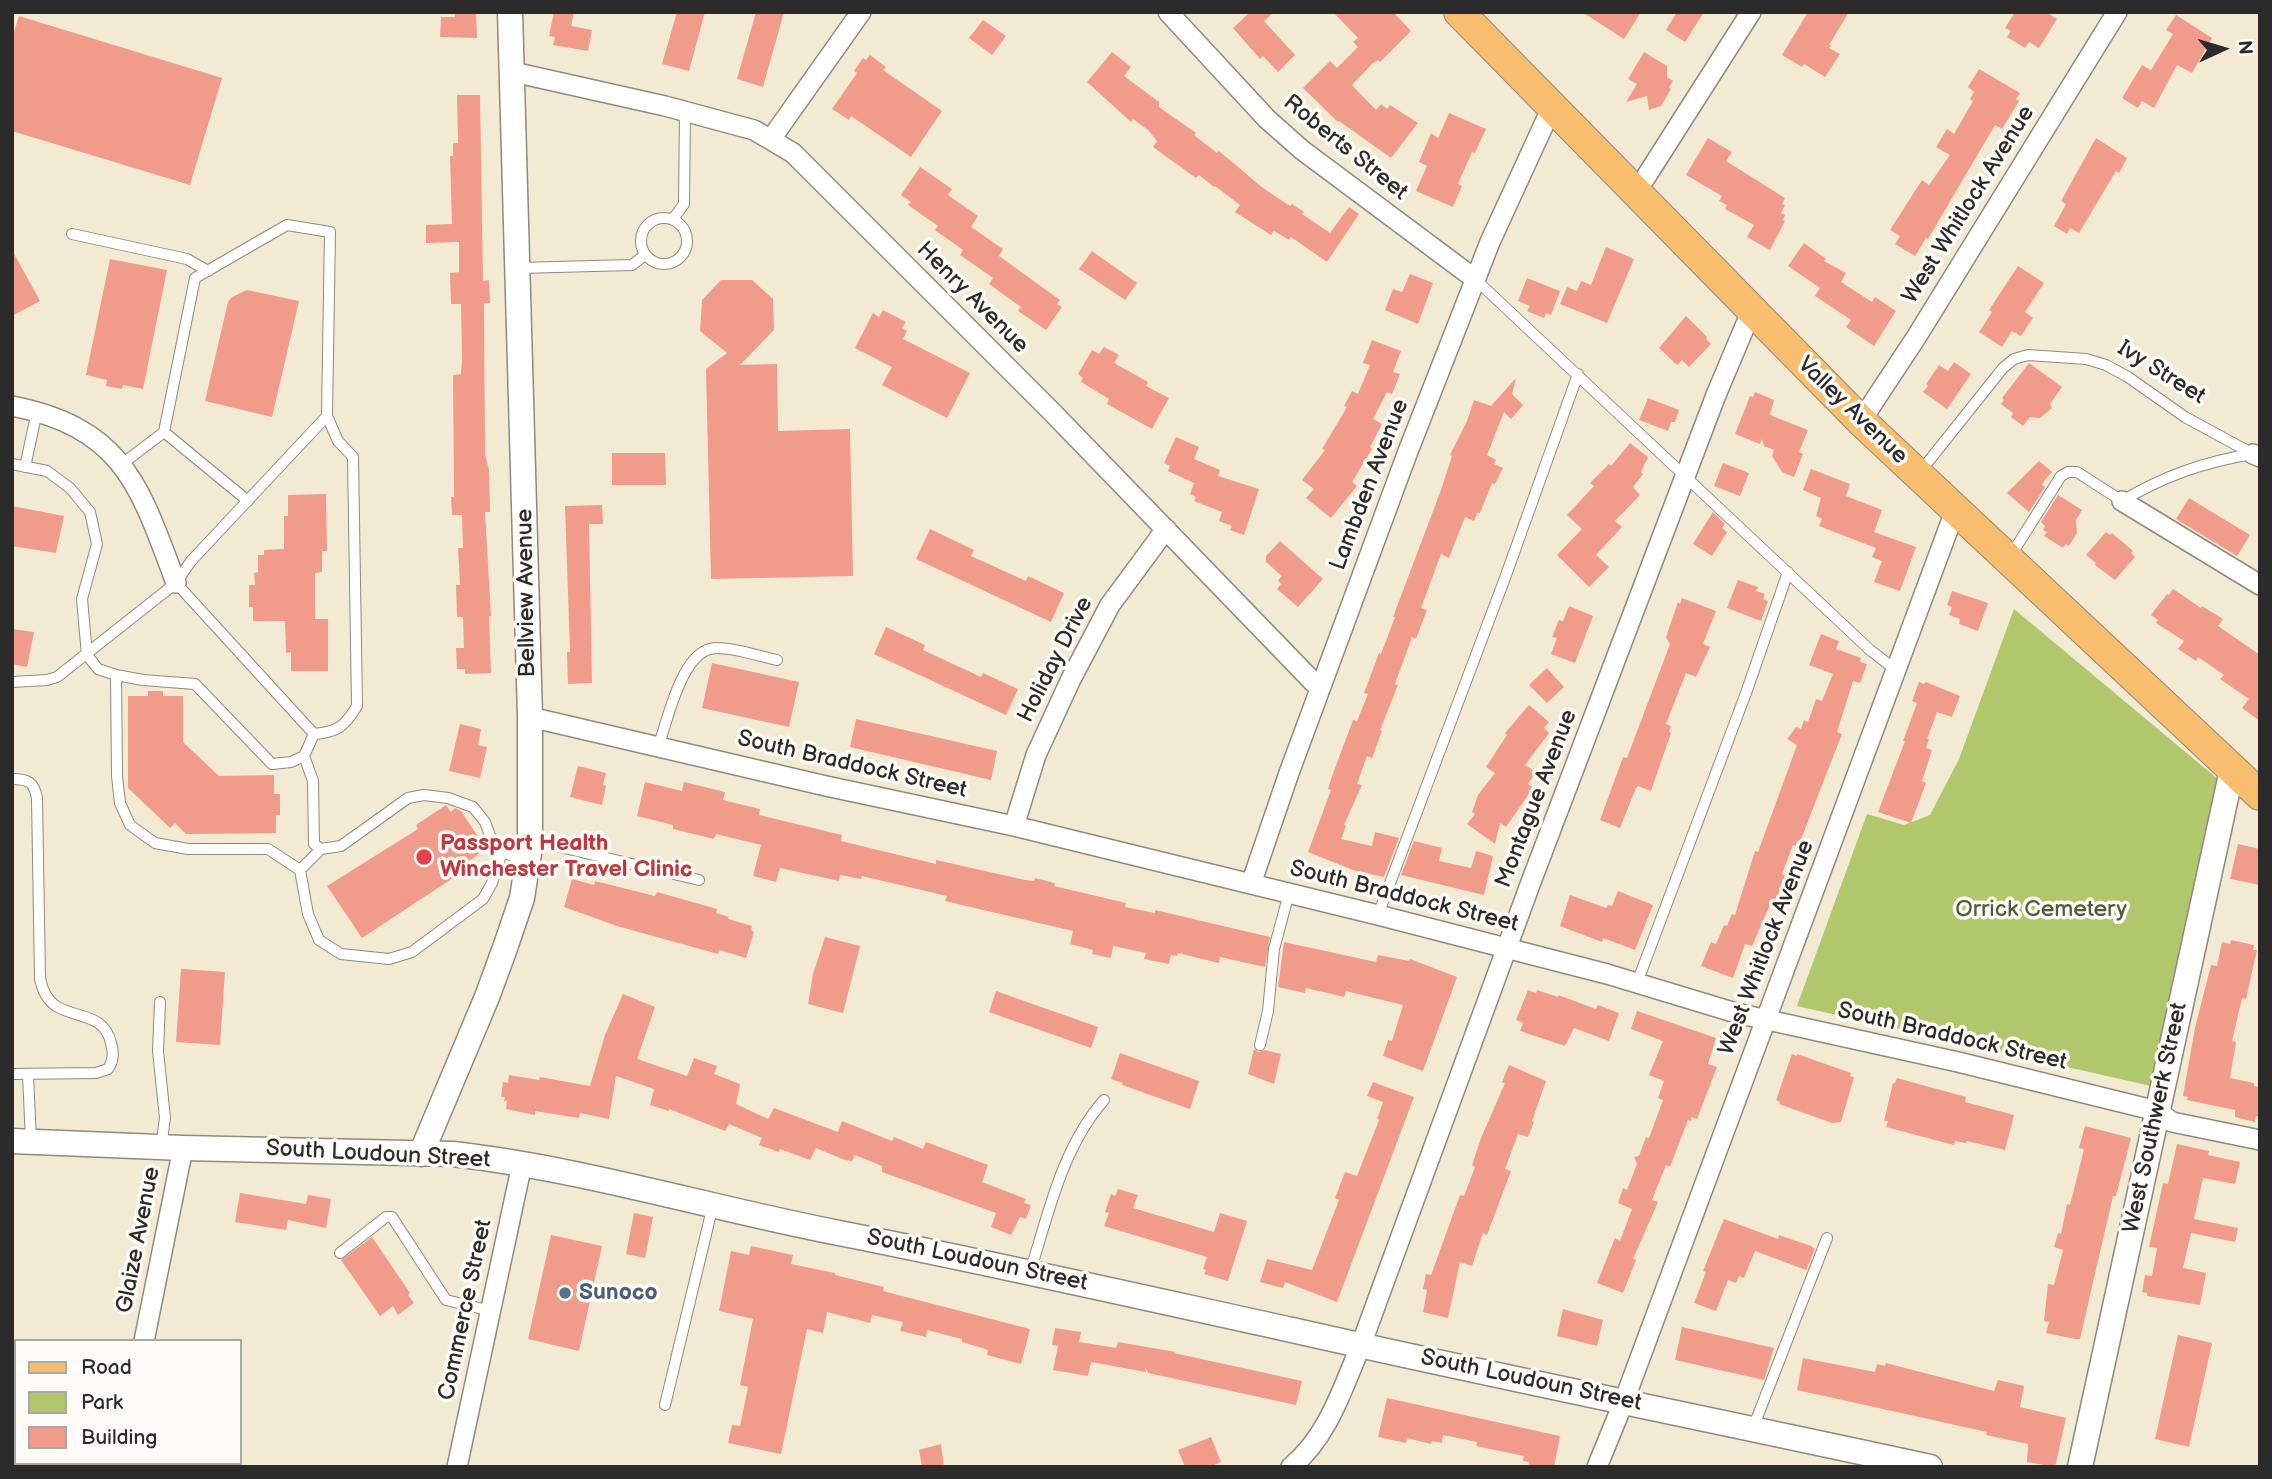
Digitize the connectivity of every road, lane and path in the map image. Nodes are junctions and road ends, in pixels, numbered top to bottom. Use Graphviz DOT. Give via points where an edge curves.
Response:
graph roads {
  1 [pos="510,12"];
  2 [pos="861,12"];
  3 [pos="1168,12"];
  4 [pos="1459,12"];
  5 [pos="1751,12"];
  6 [pos="2117,12"];
  7 [pos="513,72"];
  8 [pos="1551,109"];
  9 [pos="685,112"];
  10 [pos="771,138"];
  11 [pos="1635,194"];
  12 [pos="673,219"];
  13 [pos="72,234"];
  14 [pos="645,255"];
  15 [pos="518,268"];
  16 [pos="208,271"];
  17 [pos="1475,279"];
  18 [pos="1751,312"];
  19 [pos="1578,374"];
  20 [pos="12,406"];
  21 [pos="37,411"];
  22 [pos="327,416"];
  23 [pos="1861,421"];
  24 [pos="164,432"];
  25 [pos="2256,455"];
  26 [pos="12,464"];
  27 [pos="122,464"];
  28 [pos="25,467"];
  29 [pos="1918,475"];
  30 [pos="1685,477"];
  31 [pos="247,501"];
  32 [pos="2122,501"];
  33 [pos="1955,510"];
  34 [pos="1166,529"];
  35 [pos="2007,560"];
  36 [pos="1788,572"];
  37 [pos="176,583"];
  38 [pos="2260,585"];
  39 [pos="86,655"];
  40 [pos="777,660"];
  41 [pos="1896,670"];
  42 [pos="116,675"];
  43 [pos="12,682"];
  44 [pos="1320,689"];
  45 [pos="530,716"];
  46 [pos="314,734"];
  47 [pos="658,747"];
  48 [pos="304,756"];
  49 [pos="2232,769"];
  50 [pos="12,779"];
  51 [pos="2260,795"];
  52 [pos="1014,826"];
  53 [pos="321,849"];
  54 [pos="529,851"];
  55 [pos="502,852"];
  56 [pos="300,870"];
  57 [pos="699,880"];
  58 [pos="1251,884"];
  59 [pos="1289,893"];
  60 [pos="1378,915"];
  61 [pos="1507,948"];
  62 [pos="1637,983"];
  63 [pos="160,1002"];
  64 [pos="1767,1020"];
  65 [pos="1260,1045"];
  66 [pos="12,1074"];
  67 [pos="28,1075"];
  68 [pos="1104,1100"];
  69 [pos="2157,1111"];
  70 [pos="2260,1140"];
  71 [pos="22,1141"];
  72 [pos="172,1148"];
  73 [pos="421,1154"];
  74 [pos="522,1164"];
  75 [pos="713,1204"];
  76 [pos="1827,1238"];
  77 [pos="340,1253"];
  78 [pos="1030,1272"];
  79 [pos="491,1311"];
  80 [pos="144,1339"];
  81 [pos="1361,1345"];
  82 [pos="1624,1401"];
  83 [pos="665,1405"];
  84 [pos="1753,1429"];
  85 [pos="457,1467"];
  86 [pos="1291,1467"];
  87 [pos="1597,1467"];
  88 [pos="1930,1467"];
  89 [pos="2080,1467"];
  1 -- 7 [label="street, Bellview Avenue"];
  2 -- 10 [label="street"];
  3 -- 17 [label="street, Roberts Street" via="1267,119 1302,150"];
  4 -- 8 [label="main road, Valley Avenue"];
  5 -- 11 [label="street"];
  6 -- 23 [label="street, West Whitlock Avenue"];
  7 -- 9 [label="street, Henry Avenue"];
  7 -- 15 [label="street, Bellview Avenue"];
  8 -- 11 [label="main road, Valley Avenue"];
  8 -- 17 [label="street, Lambden Avenue"];
  9 -- 10 [label="street, Henry Avenue"];
  9 -- 12 [label="lane" via="684,204"];
  10 -- 34 [label="street, Henry Avenue" via="806,165"];
  11 -- 18 [label="main road, Valley Avenue"];
  12 -- 14 [label="lane" via="649,222 640,244"];
  12 -- 14 [label="lane" via="683,226 687,237 679,259 655,263"];
  13 -- 16 [label="lane" via="187,259"];
  14 -- 15 [label="lane" via="632,265"];
  15 -- 45 [label="street, Bellview Avenue"];
  16 -- 22 [label="lane" via="287,225 330,232"];
  16 -- 24 [label="lane" via="195,278"];
  17 -- 19 [label="lane"];
  17 -- 44 [label="street, Lambden Avenue"];
  18 -- 23 [label="main road, Valley Avenue"];
  18 -- 30 [label="street, Montague Avenue"];
  19 -- 30 [label="lane"];
  19 -- 60 [label="lane"];
  20 -- 21 [label="street"];
  21 -- 27 [label="street" via="93,436"];
  21 -- 28 [label="lane"];
  22 -- 31 [label="lane"];
  22 -- 46 [label="lane" via="338,441 353,457 357,706 346,725"];
  23 -- 29 [label="main road, Valley Avenue"];
  24 -- 27 [label="lane"];
  24 -- 31 [label="lane"];
  25 -- 29 [label="lane, Ivy Street" via="2185,417 2106,365 2028,355 2003,368"];
  25 -- 32 [label="lane" via="2213,460"];
  26 -- 28 [label="lane"];
  27 -- 37 [label="street" via="148,506"];
  28 -- 39 [label="lane" via="47,471 70,488 90,512 97,544 82,599"];
  29 -- 33 [label="main road, Valley Avenue"];
  30 -- 36 [label="lane"];
  30 -- 61 [label="street, Montague Avenue"];
  31 -- 37 [label="lane"];
  32 -- 35 [label="lane" via="2077,472 2068,472"];
  32 -- 38 [label="street"];
  33 -- 35 [label="main road, Valley Avenue"];
  33 -- 41 [label="street, West Whitlock Avenue"];
  34 -- 44 [label="street, Henry Avenue"];
  34 -- 52 [label="street, Holiday Drive" via="1110,605 1071,679 1036,755"];
  35 -- 49 [label="main road, Valley Avenue"];
  36 -- 41 [label="lane"];
  36 -- 62 [label="lane"];
  37 -- 39 [label="lane"];
  37 -- 46 [label="lane"];
  39 -- 42 [label="lane" via="98,669"];
  39 -- 43 [label="lane" via="50,680"];
  40 -- 47 [label="lane" via="715,647 699,652 686,668"];
  41 -- 64 [label="street, West Whitlock Avenue"];
  42 -- 48 [label="lane" via="195,684 272,764"];
  42 -- 56 [label="lane" via="117,775 120,803 130,825 155,843 188,849 268,849"];
  44 -- 58 [label="street, Lambden Avenue"];
  45 -- 47 [label="street, South Braddock Street"];
  45 -- 54 [label="street, Bellview Avenue"];
  46 -- 48 [label="lane"];
  47 -- 52 [label="street, South Braddock Street"];
  48 -- 53 [label="lane" via="313,781 314,844"];
  49 -- 51 [label="main road, Valley Avenue"];
  49 -- 69 [label="street, West Southwerk Street"];
  50 -- 67 [label="lane" via="29,781 37,798 42,989 57,1007 101,1023 112,1048 111,1064 102,1072"];
  52 -- 58 [label="street, South Braddock Street"];
  53 -- 55 [label="lane" via="341,846 408,798 424,795 472,807"];
  53 -- 56 [label="lane"];
  54 -- 55 [label="lane"];
  54 -- 57 [label="lane"];
  54 -- 73 [label="street, Bellview Avenue" via="522,898 506,948"];
  55 -- 56 [label="lane" via="483,899 412,952 389,959 341,954 319,940 308,915"];
  58 -- 59 [label="street, South Braddock Street"];
  59 -- 60 [label="street, South Braddock Street"];
  59 -- 65 [label="lane" via="1274,949"];
  60 -- 61 [label="street, South Braddock Street"];
  61 -- 62 [label="street, South Braddock Street"];
  61 -- 81 [label="street, Montague Avenue"];
  62 -- 64 [label="street, South Braddock Street"];
  63 -- 72 [label="lane" via="158,1051 164,1118"];
  64 -- 69 [label="street, South Braddock Street"];
  64 -- 82 [label="street, West Whitlock Avenue"];
  66 -- 67 [label="lane"];
  67 -- 71 [label="lane"];
  68 -- 78 [label="lane" via="1067,1158"];
  69 -- 70 [label="street, South Braddock Street" via="2172,1122"];
  69 -- 89 [label="street, West Southwerk Street"];
  71 -- 72 [label="street, South Loudoun Street"];
  72 -- 73 [label="street, South Loudoun Street"];
  72 -- 80 [label="street, Glaize Avenue"];
  73 -- 74 [label="street, South Loudoun Street"];
  74 -- 75 [label="street, South Loudoun Street"];
  74 -- 79 [label="street, Commerce Street"];
  75 -- 78 [label="street, South Loudoun Street"];
  75 -- 83 [label="lane"];
  76 -- 84 [label="lane"];
  77 -- 79 [label="lane" via="392,1217 446,1300"];
  78 -- 81 [label="street, South Loudoun Street"];
  79 -- 85 [label="street, Commerce Street"];
  81 -- 82 [label="street, South Loudoun Street"];
  81 -- 86 [label="street, Montague Avenue" via="1329,1419"];
  82 -- 84 [label="street, South Loudoun Street"];
  82 -- 87 [label="street, West Whitlock Avenue"];
  84 -- 88 [label="street, South Loudoun Street"];
}
